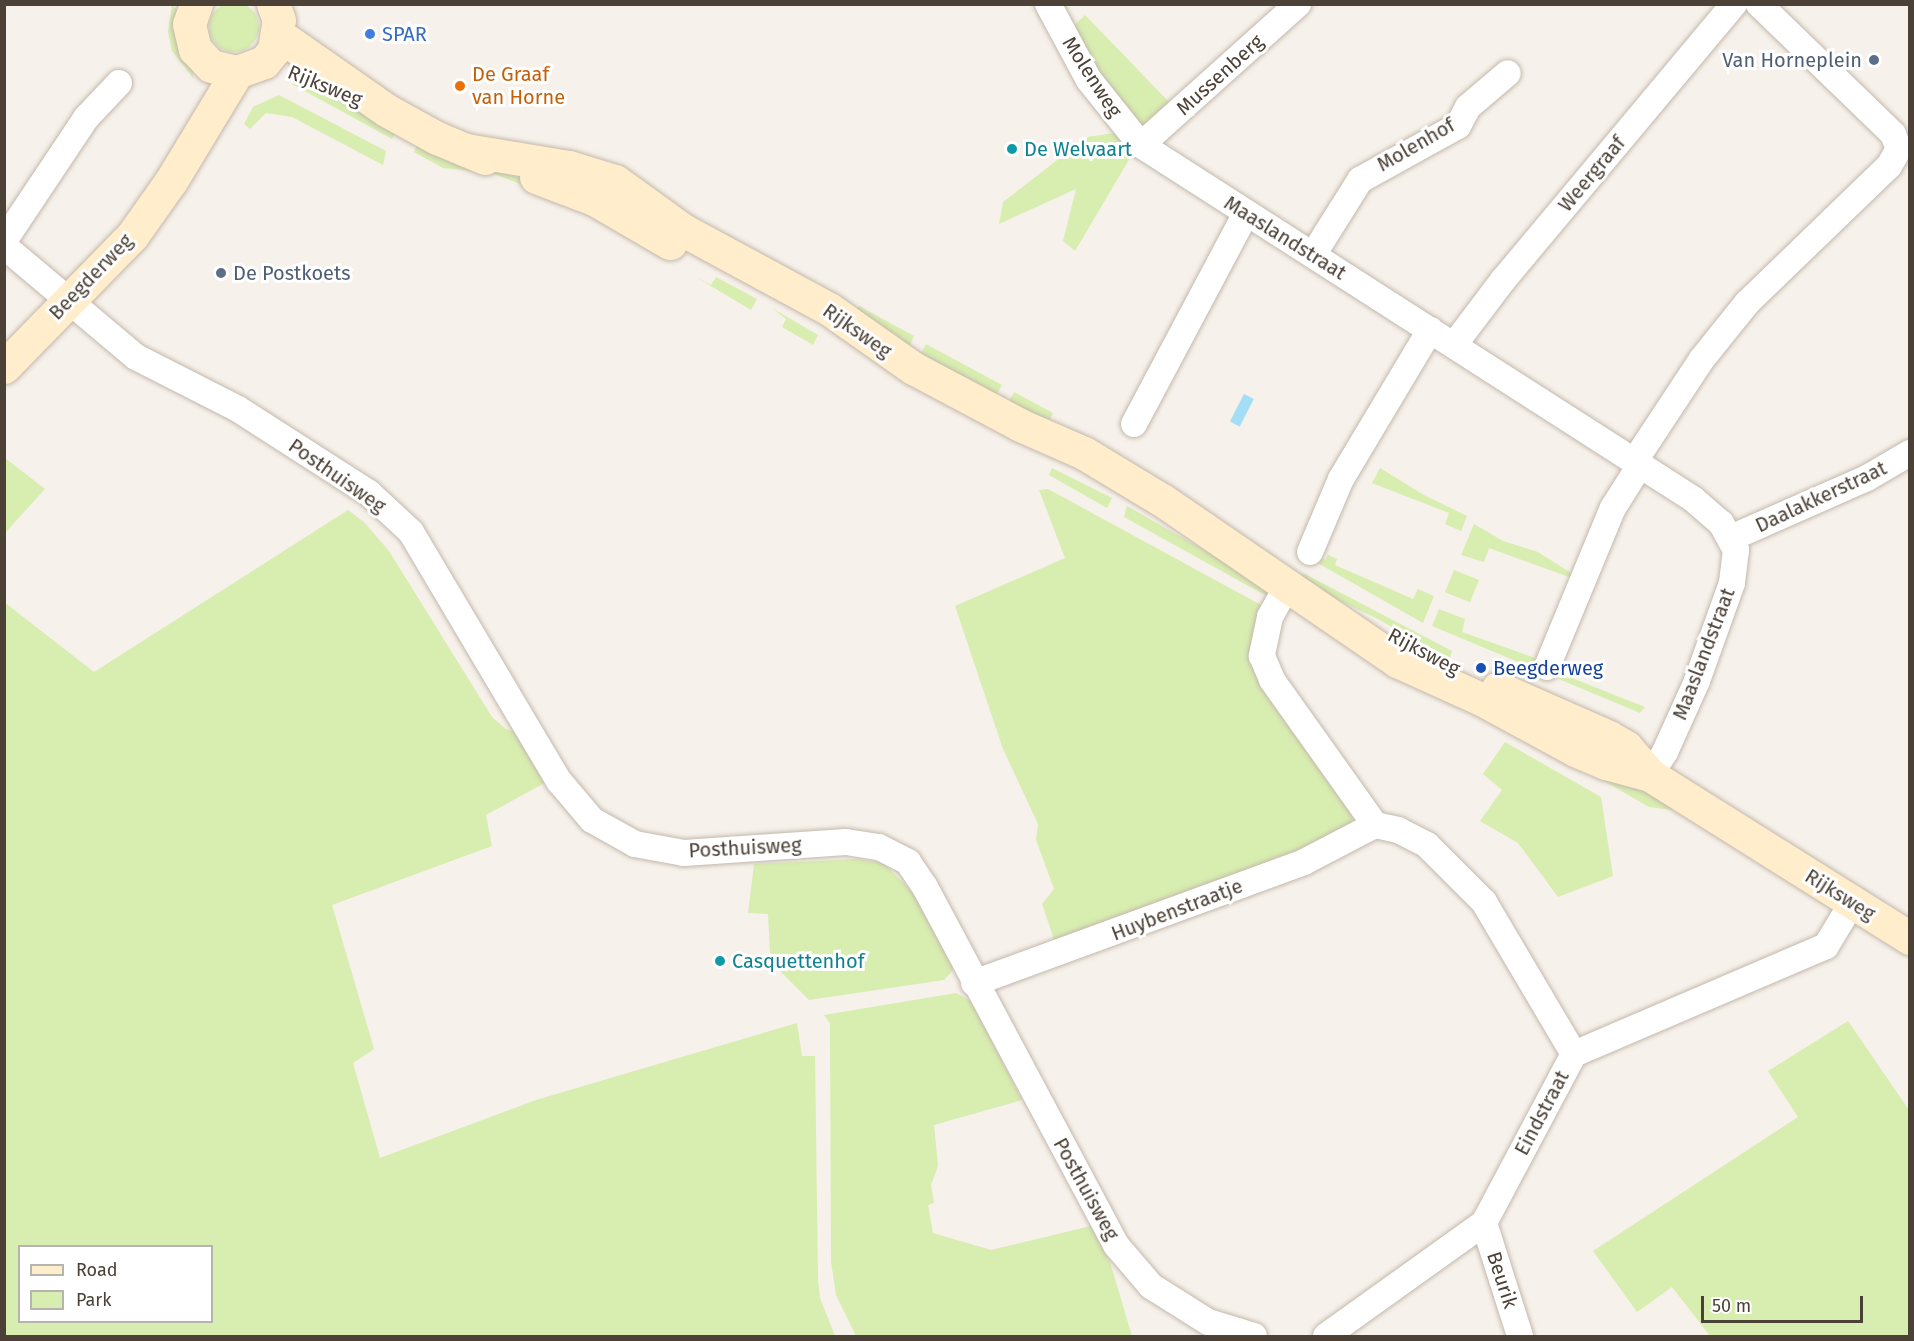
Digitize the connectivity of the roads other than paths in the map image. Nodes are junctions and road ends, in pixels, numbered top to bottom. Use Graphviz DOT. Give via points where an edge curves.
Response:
graph roads {
  1 [pos="1048,4"];
  2 [pos="1298,4"];
  3 [pos="1734,4"];
  4 [pos="1759,4"];
  5 [pos="189,8"];
  6 [pos="263,43"];
  7 [pos="204,61"];
  8 [pos="1508,73"];
  9 [pos="119,83"];
  10 [pos="1142,145"];
  11 [pos="171,181"];
  12 [pos="1246,213"];
  13 [pos="4,243"];
  14 [pos="1313,255"];
  15 [pos="69,300"];
  16 [pos="1430,330"];
  17 [pos="1454,345"];
  18 [pos="4,367"];
  19 [pos="1134,424"];
  20 [pos="1910,453"];
  21 [pos="1637,464"];
  22 [pos="1731,538"];
  23 [pos="1310,552"];
  24 [pos="1286,588"];
  25 [pos="1547,667"];
  26 [pos="1650,775"];
  27 [pos="1375,825"];
  28 [pos="1852,903"];
  29 [pos="1910,938"];
  30 [pos="974,983"];
  31 [pos="1574,1054"];
  32 [pos="1484,1222"];
  33 [pos="1254,1336"];
  34 [pos="1326,1336"];
  35 [pos="1520,1336"];
  1 -- 10 [label="street, Molenweg" via="1089,80"];
  2 -- 10 [label="street, Mussenberg"];
  3 -- 17 [label="street, Weergraaf" via="1504,279"];
  4 -- 21 [label="street" via="1893,134 1899,149 1889,166 1747,303 1702,359"];
  5 -- 7 [label="main road" via="190,34"];
  6 -- 7 [label="main road, Rijksweg" via="219,70"];
  6 -- 11 [label="main road, Beegderweg"];
  6 -- 24 [label="main road, Rijksweg" via="466,150 569,166 615,181 683,230 829,309 913,368 1020,425 1084,453 1162,500"];
  7 -- 11 [label="main road, Beegderweg"];
  8 -- 14 [label="street, Molenhof" via="1468,107 1458,126 1360,180"];
  9 -- 13 [label="street" via="86,118"];
  10 -- 12 [label="street, Maaslandstraat"];
  11 -- 15 [label="main road, Beegderweg" via="132,236"];
  12 -- 14 [label="street, Maaslandstraat"];
  12 -- 19 [label="street"];
  13 -- 15 [label="street, Posthuisweg"];
  14 -- 16 [label="street, Maaslandstraat"];
  15 -- 18 [label="main road, Beegderweg"];
  15 -- 30 [label="street, Posthuisweg" via="136,357 238,409 369,493 411,532 559,780 592,820 635,844 684,853 846,842 879,847 908,861"];
  16 -- 17 [label="street, Maaslandstraat"];
  16 -- 23 [label="street" via="1341,479"];
  17 -- 21 [label="street, Maaslandstraat"];
  20 -- 22 [label="street, Daalakkerstraat" via="1867,478"];
  21 -- 22 [label="street, Maaslandstraat" via="1693,499 1721,523"];
  21 -- 25 [label="street" via="1613,508"];
  22 -- 26 [label="street, Maaslandstraat" via="1736,564 1724,611 1665,752"];
  24 -- 26 [label="main road, Rijksweg" via="1355,614 1449,667 1586,724 1626,747"];
  24 -- 27 [label="street" via="1270,616 1262,656 1272,680"];
  26 -- 28 [label="main road, Rijksweg"];
  27 -- 30 [label="street, Huybenstraatje" via="1304,862 1060,955"];
  27 -- 31 [label="street" via="1398,830 1427,845 1484,902"];
  28 -- 29 [label="main road, Rijksweg"];
  28 -- 31 [label="street, Eindstraat" via="1826,946"];
  30 -- 33 [label="street, Posthuisweg" via="1116,1245 1151,1286 1208,1322"];
  31 -- 32 [label="street, Eindstraat"];
  32 -- 34 [label="street, Eindstraat"];
  32 -- 35 [label="street, Beurik"];
}
